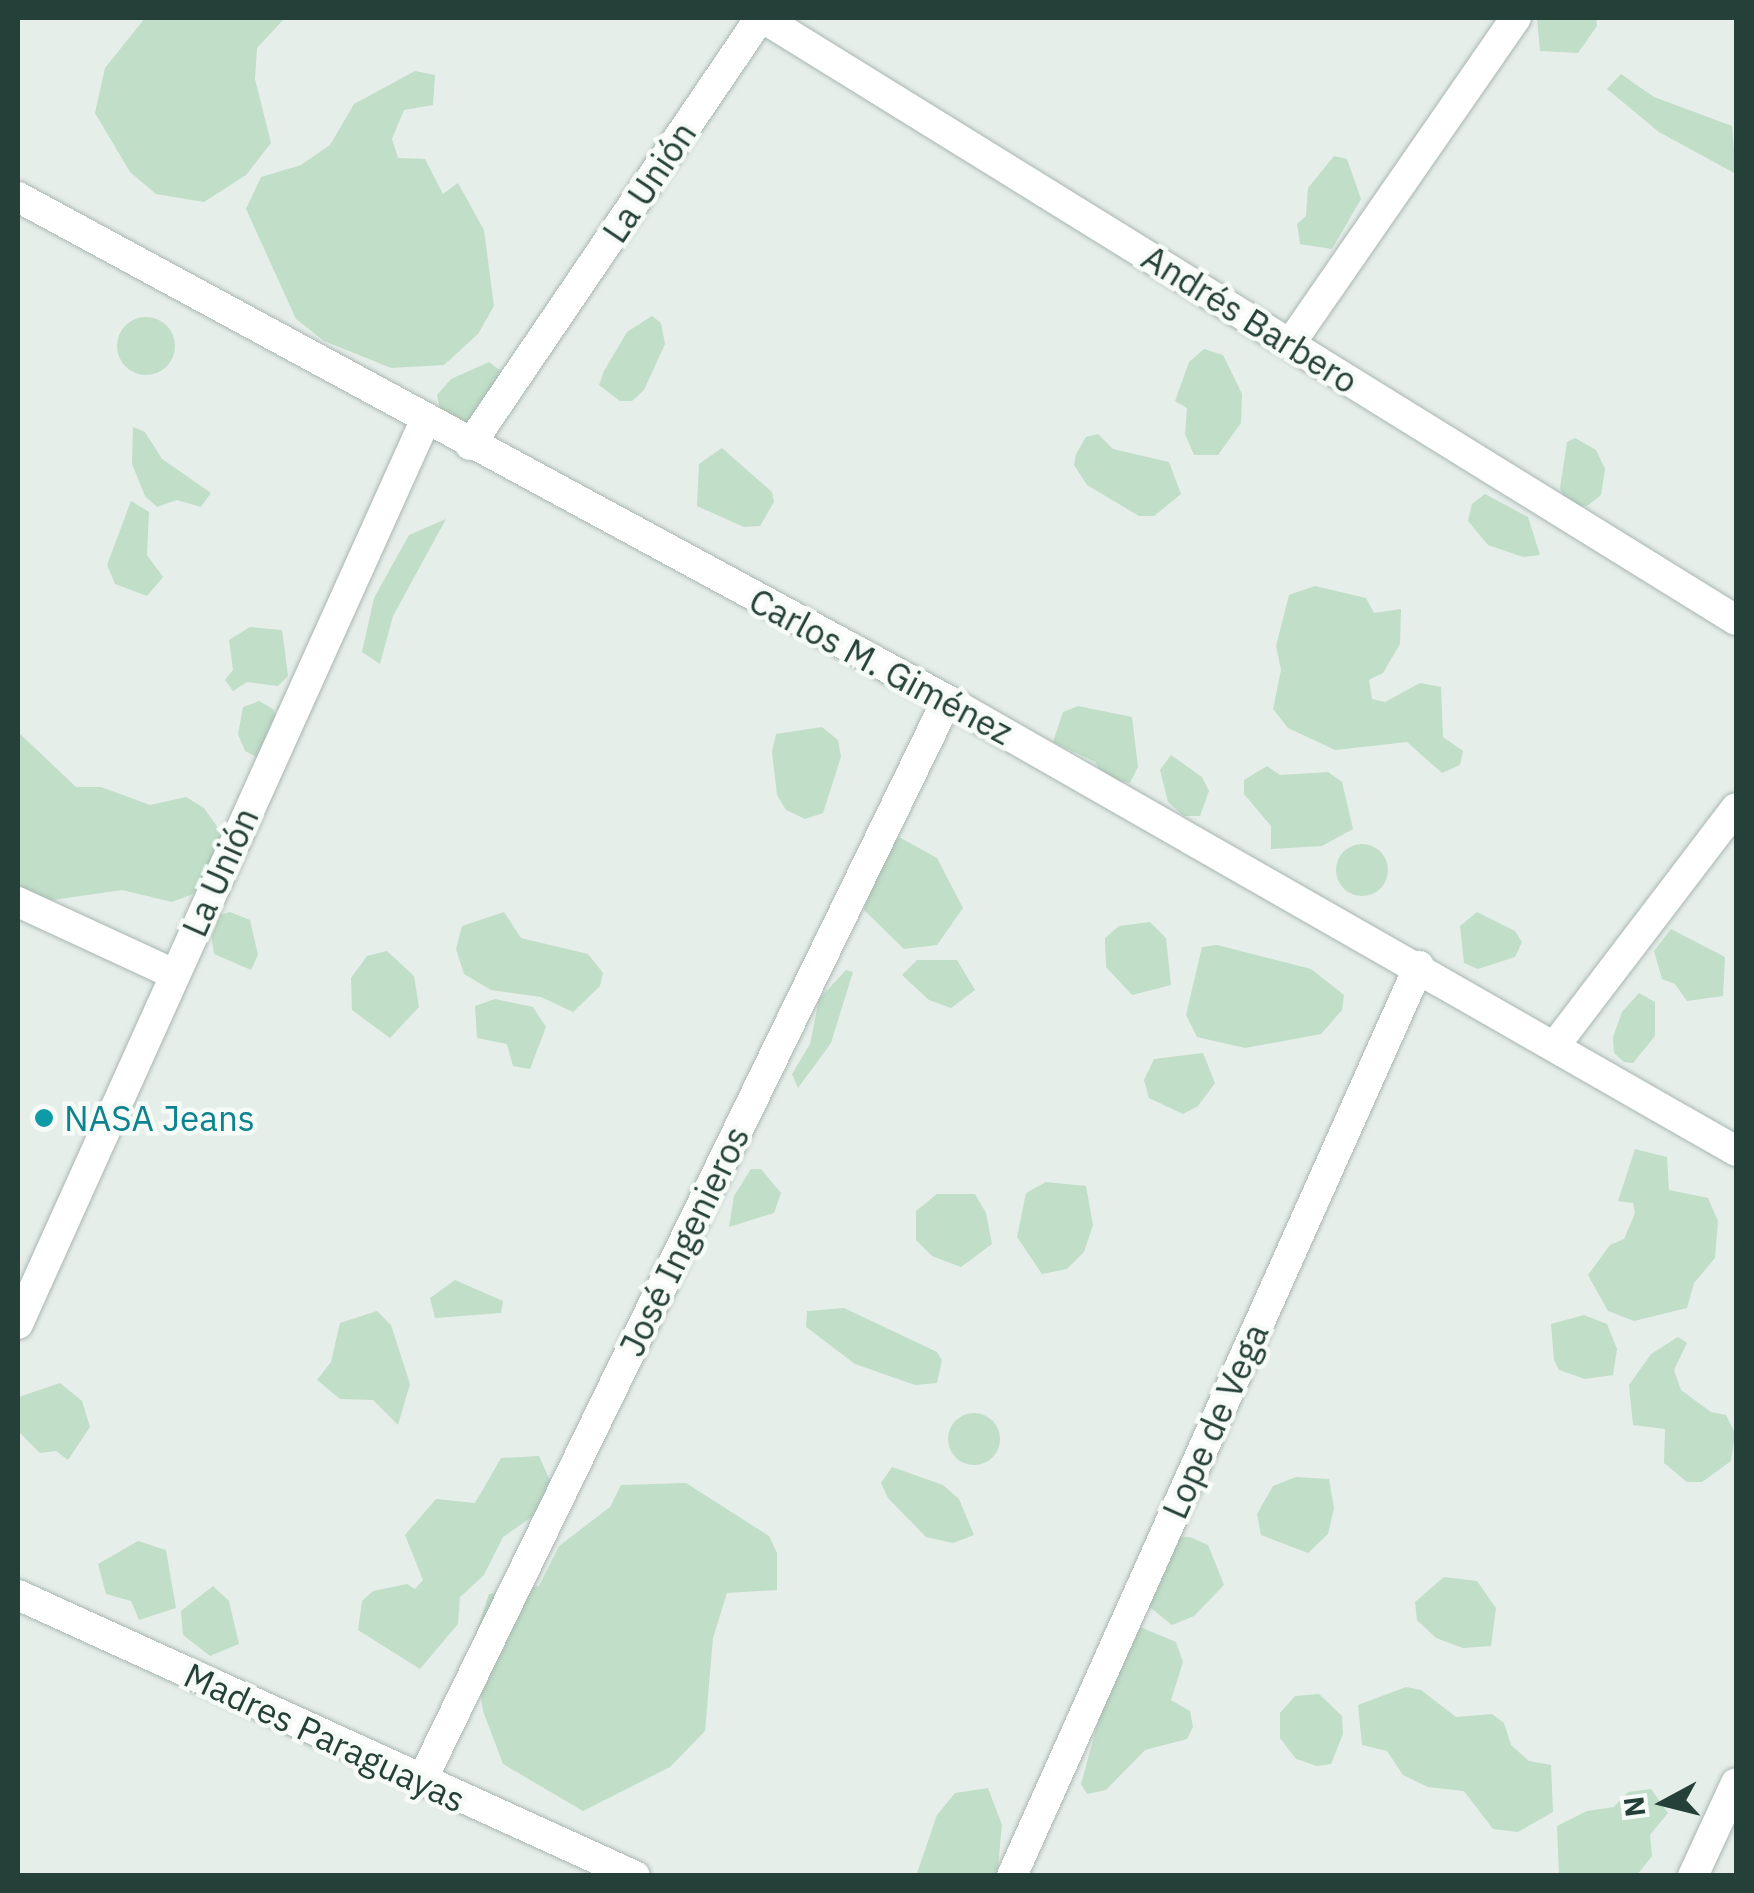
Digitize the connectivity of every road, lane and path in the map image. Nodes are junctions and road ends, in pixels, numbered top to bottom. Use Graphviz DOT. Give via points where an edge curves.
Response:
graph roads {
  1 [pos="762,18"];
  2 [pos="1516,18"];
  3 [pos="18,197"];
  4 [pos="1290,344"];
  5 [pos="425,421"];
  6 [pos="470,446"];
  7 [pos="1736,620"];
  8 [pos="947,700"];
  9 [pos="1736,808"];
  10 [pos="18,902"];
  11 [pos="1419,966"];
  12 [pos="174,974"];
  13 [pos="1558,1043"];
  14 [pos="1736,1151"];
  15 [pos="18,1324"];
  16 [pos="18,1595"];
  17 [pos="421,1782"];
  18 [pos="1736,1783"];
  19 [pos="635,1876"];
  20 [pos="1012,1876"];
  21 [pos="1693,1876"];
  1 -- 4 [label="street, Andrés Barbero"];
  1 -- 6 [label="street, La Unión"];
  2 -- 4 [label="street"];
  3 -- 5 [label="street, Carlos M. Giménez"];
  4 -- 7 [label="street, Andrés Barbero"];
  5 -- 6 [label="street, Carlos M. Giménez"];
  5 -- 12 [label="street, La Unión"];
  6 -- 8 [label="street, Carlos M. Giménez"];
  8 -- 11 [label="street, Carlos M. Giménez"];
  8 -- 17 [label="street, José Ingenieros"];
  9 -- 13 [label="street"];
  10 -- 12 [label="street"];
  11 -- 13 [label="street, Carlos M. Giménez"];
  11 -- 20 [label="street, Lope de Vega"];
  12 -- 15 [label="street, La Unión"];
  13 -- 14 [label="street, Carlos M. Giménez"];
  16 -- 17 [label="street, Madres Paraguayas"];
  17 -- 19 [label="street, Madres Paraguayas"];
  18 -- 21 [label="street"];
}
